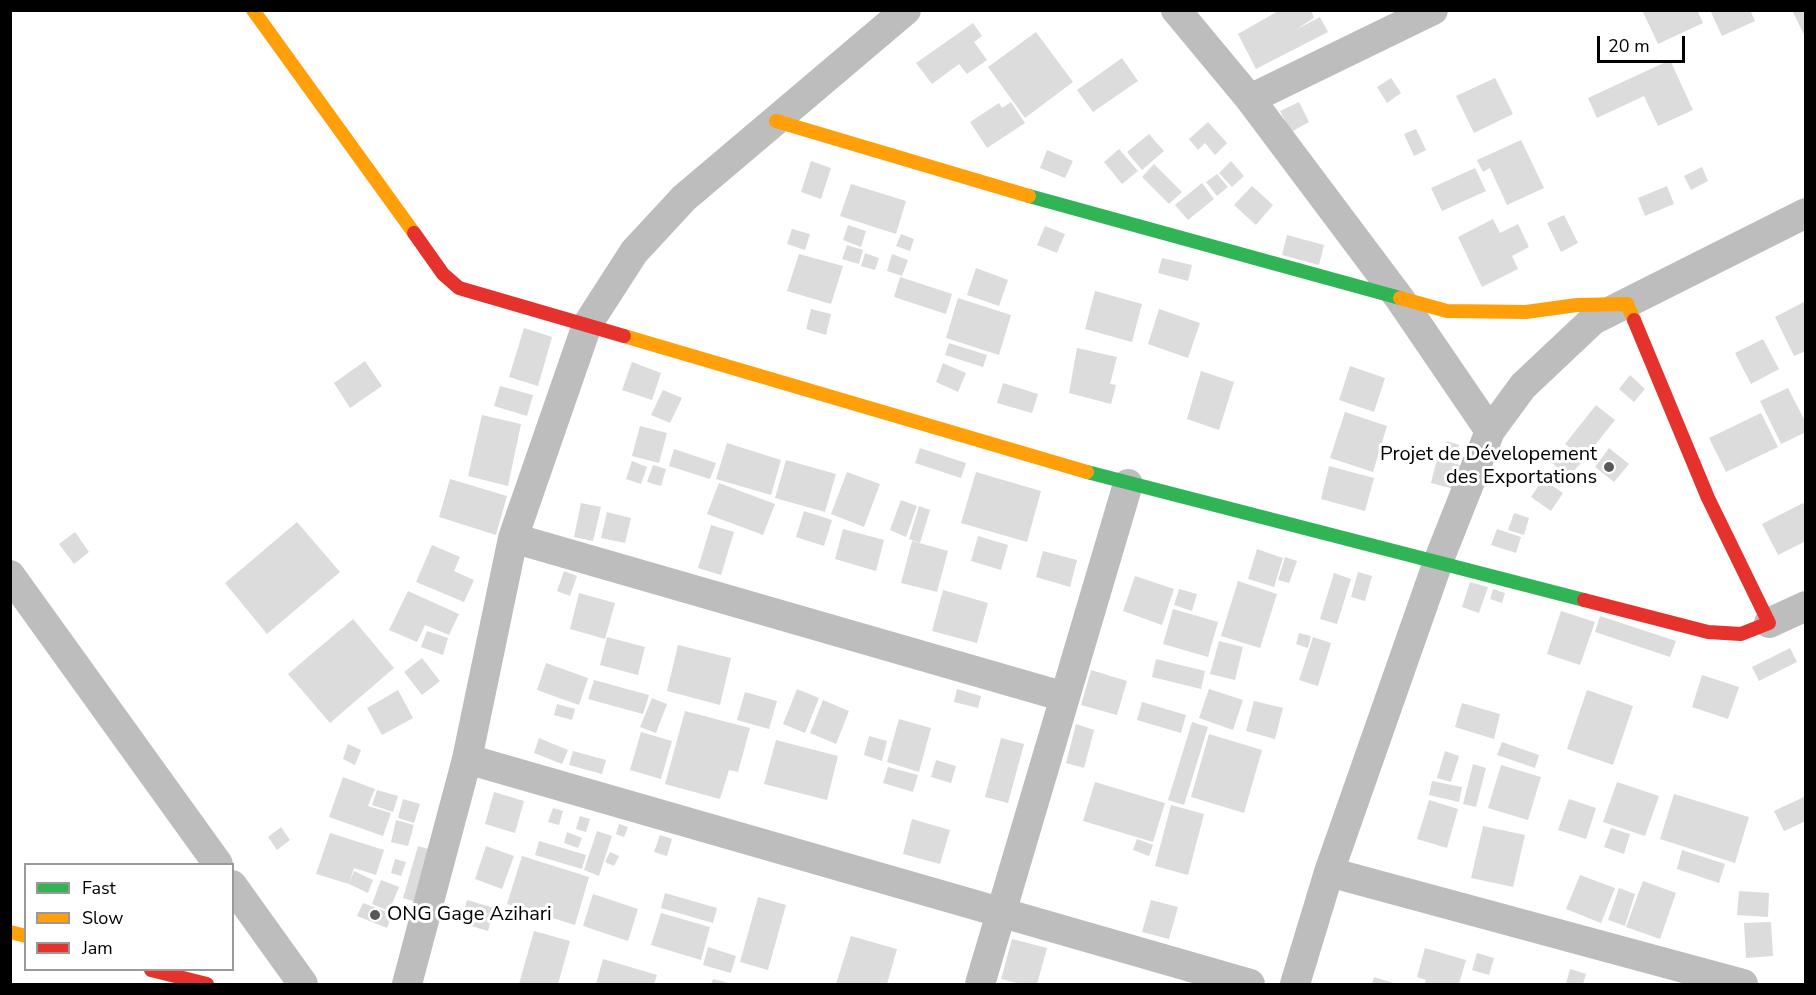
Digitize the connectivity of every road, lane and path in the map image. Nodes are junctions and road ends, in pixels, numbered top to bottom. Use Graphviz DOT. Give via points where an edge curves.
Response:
graph roads {
  1 [pos="253,10"];
  2 [pos="906,10"];
  3 [pos="1176,10"];
  4 [pos="1433,10"];
  5 [pos="1250,99"];
  6 [pos="776,121"];
  7 [pos="1806,213"];
  8 [pos="1400,300"];
  9 [pos="1627,304"];
  10 [pos="587,326"];
  11 [pos="1490,431"];
  12 [pos="1128,483"];
  13 [pos="513,538"];
  14 [pos="1438,562"];
  15 [pos="10,575"];
  16 [pos="1806,606"];
  17 [pos="1769,623"];
  18 [pos="1065,697"];
  19 [pos="467,759"];
  20 [pos="217,863"];
  21 [pos="1329,872"];
  22 [pos="234,888"];
  23 [pos="1001,912"];
  24 [pos="158,971"];
  25 [pos="1682,977"];
  26 [pos="207,984"];
  27 [pos="303,984"];
  28 [pos="407,984"];
  29 [pos="980,984"];
  30 [pos="1250,984"];
  31 [pos="1295,984"];
  32 [pos="1743,984"];
  1 -- 10 [label="street" via="443,274 459,288"];
  2 -- 6 [label="street"];
  3 -- 5 [label="street"];
  4 -- 5 [label="street"];
  5 -- 8 [label="street"];
  6 -- 8 [label="street" via="988,185"];
  6 -- 10 [label="street" via="684,198 634,252"];
  7 -- 9 [label="street"];
  8 -- 9 [label="street" via="1447,311 1479,312"];
  8 -- 11 [label="street"];
  9 -- 11 [label="street" via="1593,320 1561,348 1523,386"];
  9 -- 17 [label="street" via="1708,498"];
  10 -- 12 [label="street"];
  10 -- 13 [label="street"];
  11 -- 14 [label="street"];
  12 -- 14 [label="street"];
  12 -- 18 [label="street"];
  13 -- 18 [label="street"];
  13 -- 19 [label="street"];
  14 -- 17 [label="street" via="1708,632 1741,634"];
  14 -- 21 [label="street"];
  15 -- 20 [label="street"];
  16 -- 17 [label="street"];
  18 -- 23 [label="street"];
  19 -- 23 [label="street"];
  19 -- 28 [label="street"];
  21 -- 25 [label="street"];
  21 -- 31 [label="street"];
  22 -- 27 [label="street"];
  23 -- 29 [label="street"];
  23 -- 30 [label="street"];
  24 -- 26 [label="street"];
  25 -- 32 [label="street"];
}
